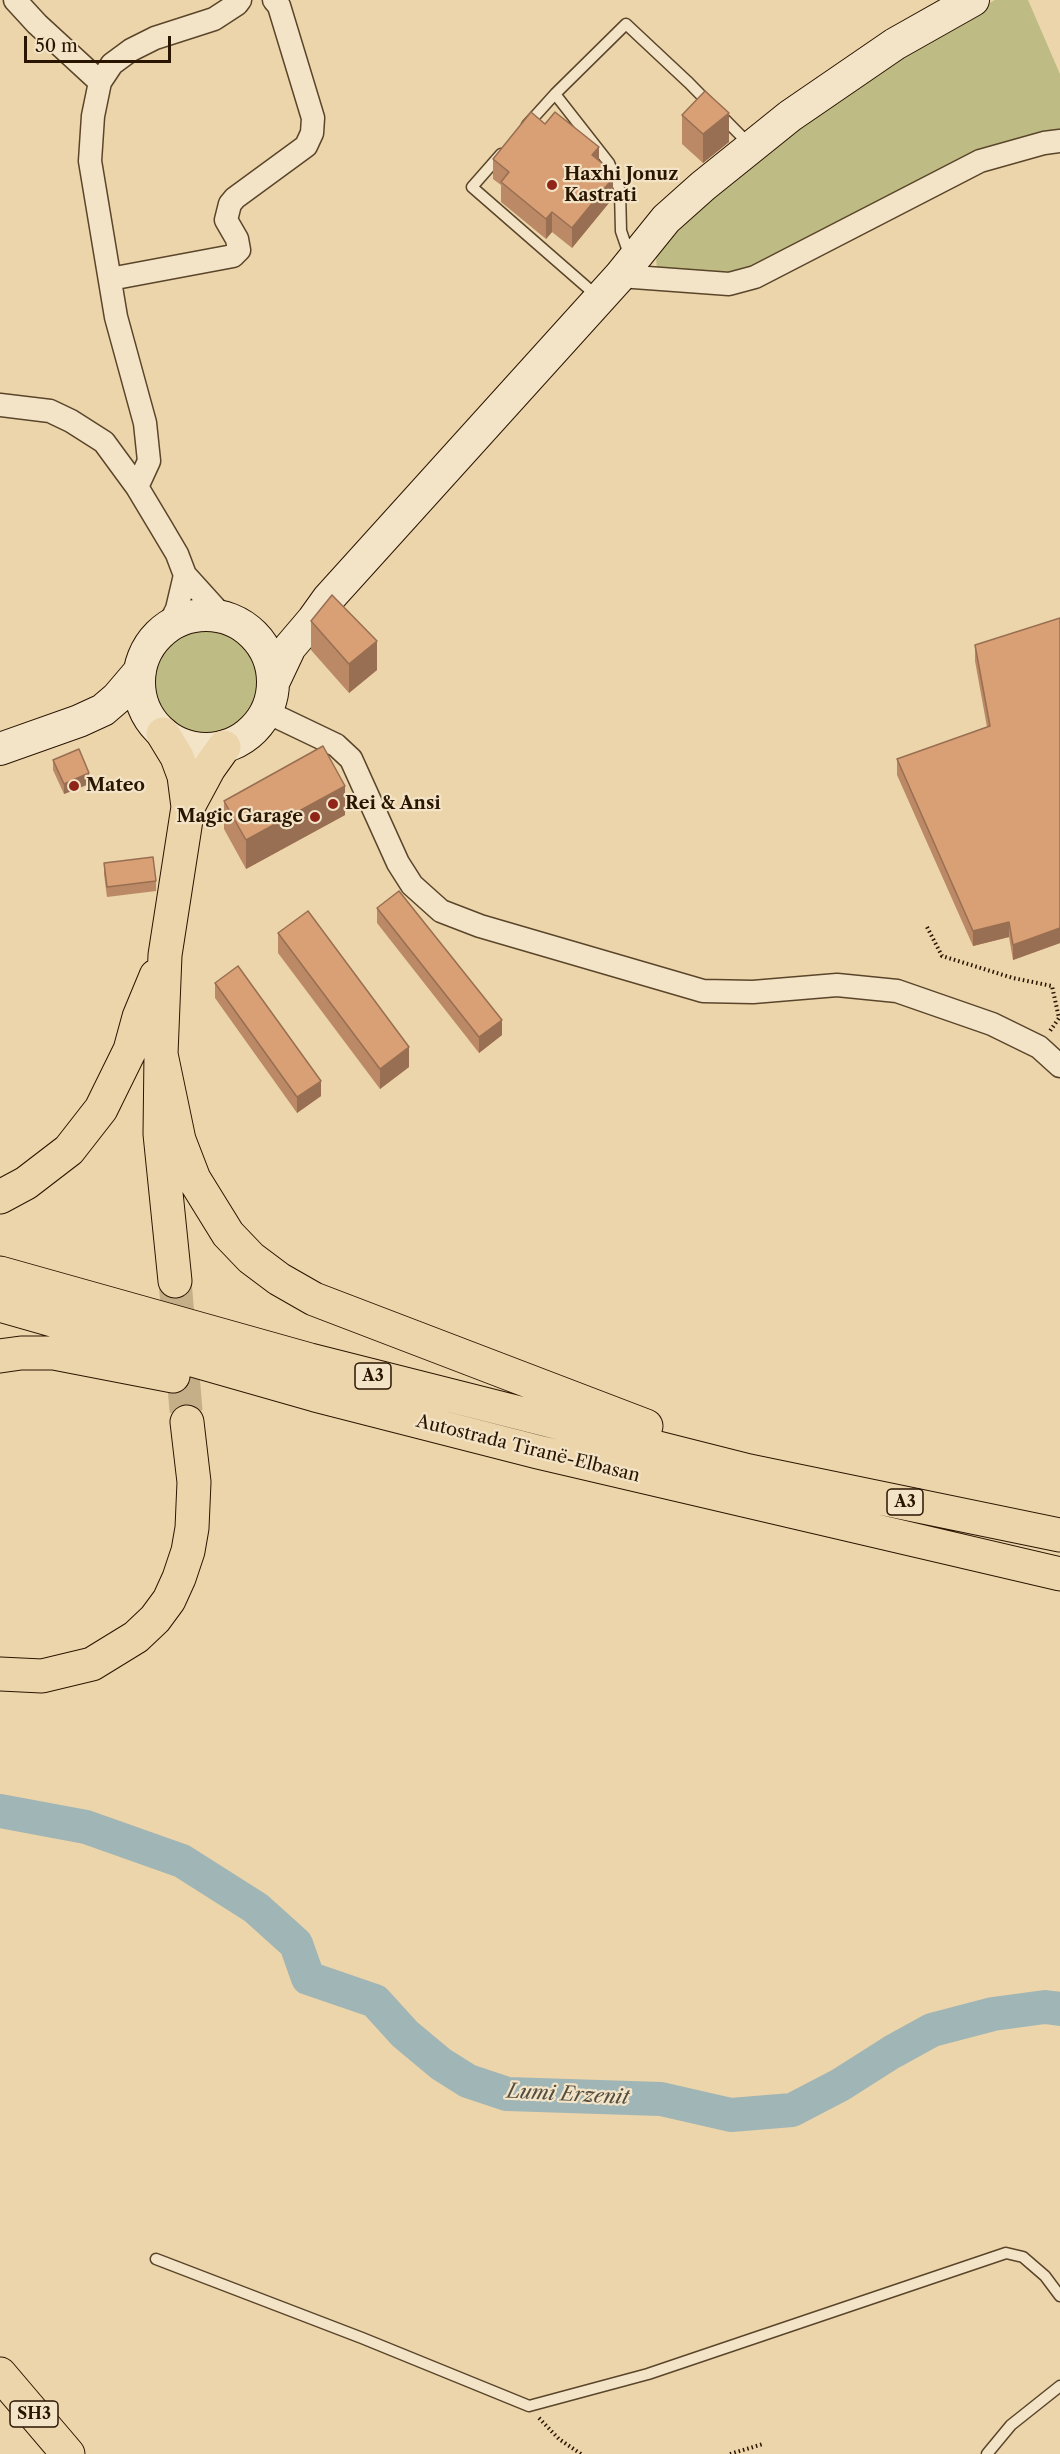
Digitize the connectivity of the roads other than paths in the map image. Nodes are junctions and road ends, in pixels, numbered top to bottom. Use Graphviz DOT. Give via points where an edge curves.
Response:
graph roads {
  1 [pos="15,0"];
  2 [pos="240,0"];
  3 [pos="274,0"];
  4 [pos="973,0"];
  5 [pos="99,82"];
  6 [pos="555,94"];
  7 [pos="1060,141"];
  8 [pos="752,147"];
  9 [pos="110,279"];
  10 [pos="617,279"];
  11 [pos="0,405"];
  12 [pos="137,487"];
  13 [pos="185,575"];
  14 [pos="328,599"];
  15 [pos="236,624"];
  16 [pos="168,627"];
  17 [pos="140,671"];
  18 [pos="270,697"];
  19 [pos="79,722"];
  20 [pos="158,728"];
  21 [pos="224,747"];
  22 [pos="0,749"];
  23 [pos="188,807"];
  24 [pos="165,955"];
  25 [pos="161,1054"];
  26 [pos="1060,1066"];
  27 [pos="0,1197"];
  28 [pos="0,1273"];
  29 [pos="174,1281"];
  30 [pos="0,1305"];
  31 [pos="0,1356"];
  32 [pos="315,1395"];
  33 [pos="187,1422"];
  34 [pos="749,1471"];
  35 [pos="1060,1535"];
  36 [pos="1060,1574"];
  37 [pos="0,1674"];
  38 [pos="156,2259"];
  39 [pos="1060,2296"];
  40 [pos="0,2374"];
  41 [pos="1060,2386"];
  42 [pos="68,2454"];
  43 [pos="987,2454"];
  1 -- 5 [label="street"];
  2 -- 5 [label="street" via="214,19 131,50 112,64"];
  3 -- 9 [label="street" via="313,118 306,146 230,204 226,220 239,250 233,256"];
  4 -- 8 [label="main road" via="895,44"];
  5 -- 9 [label="street" via="90,161"];
  6 -- 8 [label="lane" via="626,24"];
  6 -- 10 [label="lane" via="609,163 620,191"];
  6 -- 10 [label="lane" via="472,187"];
  7 -- 10 [label="street" via="980,161 755,277 729,284"];
  8 -- 10 [label="main road" via="666,219"];
  9 -- 12 [label="street" via="145,423 149,460"];
  10 -- 14 [label="main road"];
  11 -- 12 [label="street" via="50,411 72,421 104,442"];
  12 -- 13 [label="street" via="177,554"];
  13 -- 15 [label="street"];
  13 -- 16 [label="street"];
  14 -- 15 [label="main road" via="284,626"];
  14 -- 18 [label="main road" via="290,647"];
  15 -- 16 [label="main road" via="193,617"];
  15 -- 18 [label="main road" via="267,654"];
  16 -- 17 [label="main road" via="149,646"];
  17 -- 19 [label="main road" via="117,699"];
  17 -- 20 [label="main road" via="141,698"];
  18 -- 21 [label="main road" via="248,734"];
  18 -- 26 [label="street" via="351,759 398,863 412,885 441,911 703,991 753,992 837,985 897,991 992,1024 1040,1047"];
  19 -- 20 [label="main road" via="129,718"];
  19 -- 22 [label="main road"];
  20 -- 21 [label="main road" via="184,746"];
  20 -- 23 [label="main road" via="177,757"];
  21 -- 23 [label="main road"];
  23 -- 24 [label="main road"];
  24 -- 25 [label="main road"];
  24 -- 27 [label="main road" via="130,1050 101,1109 69,1150 26,1183"];
  25 -- 29 [label="main road" via="160,1134"];
  25 -- 34 [label="main road" via="179,1140 194,1179 228,1234 279,1279 314,1299 433,1346 627,1419 731,1450"];
  28 -- 34 [label="main road, Autostrada Tiranë-Elbasan / A3" via="310,1360"];
  30 -- 32 [label="main road, Autostrada Tiranë-Elbasan / A3"];
  31 -- 32 [label="main road" via="54,1353 293,1403"];
  32 -- 36 [label="main road, Autostrada Tiranë-Elbasan / A3" via="549,1455"];
  33 -- 37 [label="main road" via="194,1482 192,1528 179,1578 155,1619 136,1637 92,1664 42,1676"];
  34 -- 35 [label="main road, Autostrada Tiranë-Elbasan / A3"];
  38 -- 39 [label="lane" via="528,2406 648,2374 1006,2253 1023,2257"];
  40 -- 42 [label="main road, SH3"];
  41 -- 43 [label="lane" via="1011,2425"];
}
